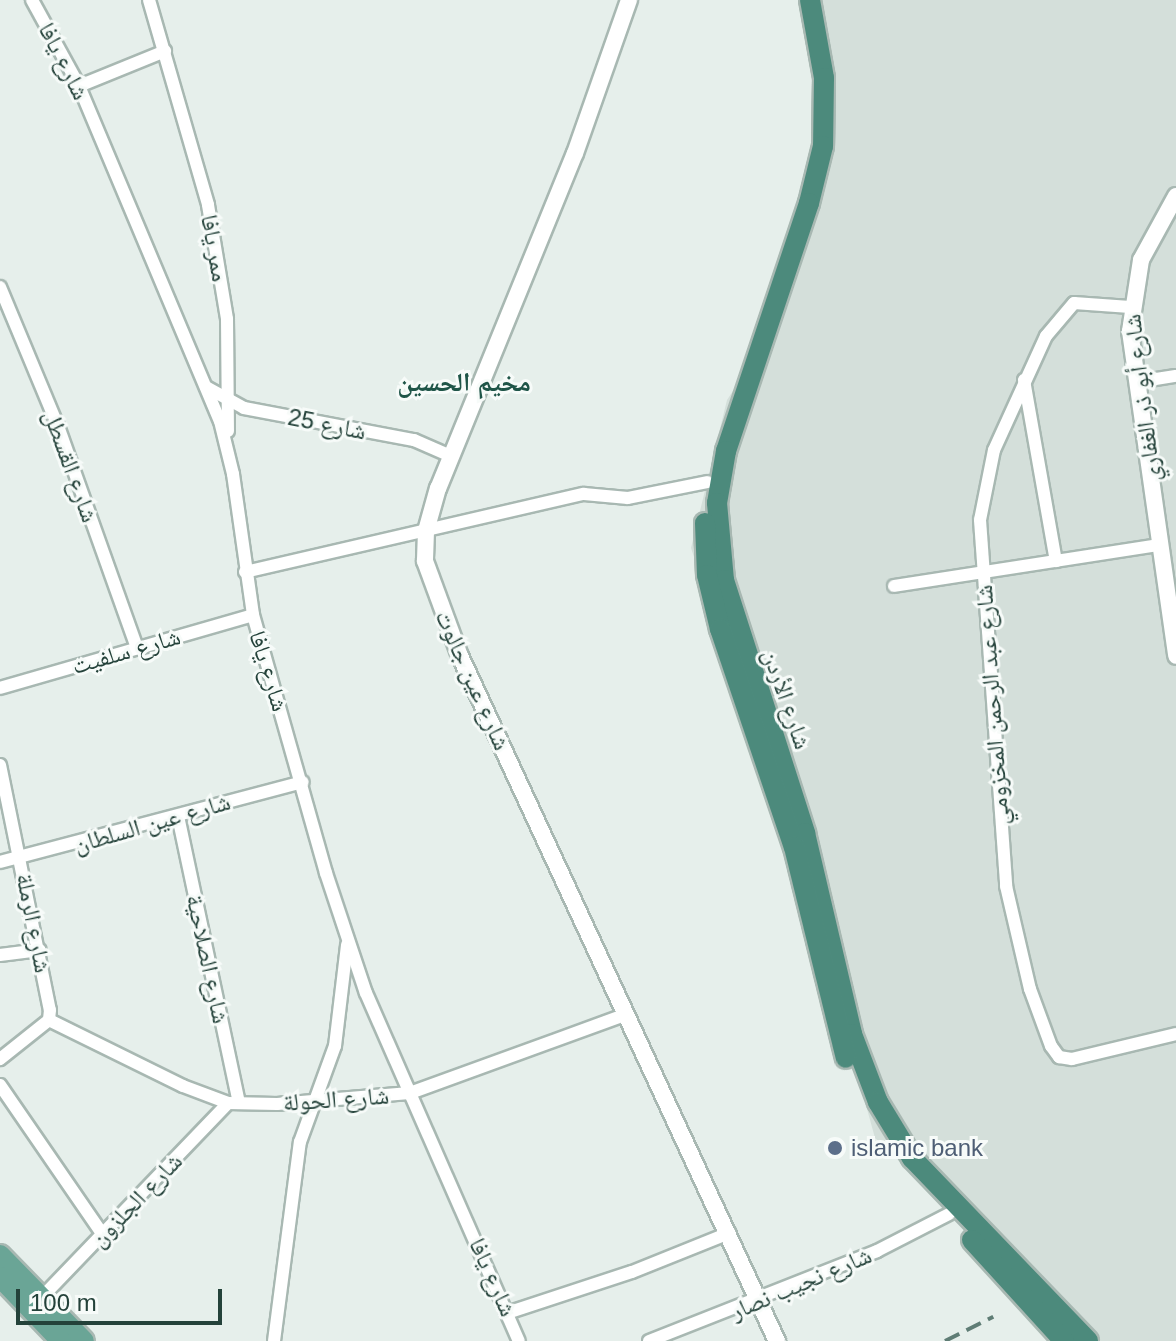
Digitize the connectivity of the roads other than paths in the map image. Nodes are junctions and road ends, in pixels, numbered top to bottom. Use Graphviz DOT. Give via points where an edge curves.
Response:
graph roads {
  1 [pos="32,0"];
  2 [pos="149,0"];
  3 [pos="629,0"];
  4 [pos="798,0"];
  5 [pos="810,0"];
  6 [pos="165,51"];
  7 [pos="79,86"];
  8 [pos="1176,196"];
  9 [pos="0,287"];
  10 [pos="1130,307"];
  11 [pos="1176,376"];
  12 [pos="1024,380"];
  13 [pos="1137,382"];
  14 [pos="206,387"];
  15 [pos="226,395"];
  16 [pos="229,451"];
  17 [pos="451,456"];
  18 [pos="707,482"];
  19 [pos="426,531"];
  20 [pos="1160,545"];
  21 [pos="1056,561"];
  22 [pos="245,572"];
  23 [pos="984,572"];
  24 [pos="894,586"];
  25 [pos="253,615"];
  26 [pos="137,648"];
  27 [pos="1176,656"];
  28 [pos="0,688"];
  29 [pos="0,765"];
  30 [pos="303,782"];
  31 [pos="178,816"];
  32 [pos="22,859"];
  33 [pos="0,862"];
  34 [pos="347,934"];
  35 [pos="40,950"];
  36 [pos="0,955"];
  37 [pos="627,1014"];
  38 [pos="49,1020"];
  39 [pos="1176,1034"];
  40 [pos="0,1059"];
  41 [pos="0,1085"];
  42 [pos="410,1093"];
  43 [pos="312,1101"];
  44 [pos="233,1103"];
  45 [pos="949,1214"];
  46 [pos="729,1233"];
  47 [pos="103,1235"];
  48 [pos="0,1255"];
  49 [pos="1009,1270"];
  50 [pos="0,1277"];
  51 [pos="43,1296"];
  52 [pos="757,1297"];
  53 [pos="1035,1298"];
  54 [pos="510,1312"];
  55 [pos="61,1341"];
  56 [pos="84,1341"];
  57 [pos="274,1341"];
  58 [pos="519,1341"];
  59 [pos="649,1341"];
  60 [pos="777,1341"];
  61 [pos="1064,1341"];
  62 [pos="1088,1341"];
  1 -- 7 [label="street, شارع يافا"];
  2 -- 6 [label="street, ممر يافا"];
  3 -- 17 [label="street, شارع عين جالوت" via="575,153"];
  4 -- 18 [label="highway, شارع الأردن" via="812,84 807,158 726,405"];
  5 -- 49 [label="highway, شارع الأردن" via="824,78 823,146 726,451 717,503 719,556 734,623 805,833 852,1034 878,1102 912,1158"];
  6 -- 7 [label="street"];
  6 -- 15 [label="street, ممر يافا" via="213,233 227,319"];
  7 -- 14 [label="street, شارع يافا"];
  8 -- 10 [label="street, شارع أبو ذر الغفاري" via="1141,260"];
  9 -- 26 [label="street, شارع القسطل" via="58,426"];
  10 -- 12 [label="street, شارع عبد الرحمن المخزومي" via="1074,303 1046,336"];
  10 -- 13 [label="street, شارع أبو ذر الغفاري"];
  11 -- 13 [label="street"];
  12 -- 21 [label="street"];
  12 -- 23 [label="street, شارع عبد الرحمن المخزومي" via="982,493"];
  13 -- 20 [label="street, شارع أبو ذر الغفاري"];
  14 -- 15 [label="street, شارع 25"];
  14 -- 16 [label="street, شارع يافا"];
  15 -- 16 [label="street, ممر يافا"];
  15 -- 17 [label="street, شارع 25" via="244,408 414,440"];
  16 -- 22 [label="street, شارع يافا"];
  17 -- 19 [label="street, شارع عين جالوت"];
  18 -- 19 [label="street" via="628,498 584,494"];
  18 -- 45 [label="highway, شارع الأردن" via="707,575 736,683 767,757 794,847 839,1037 881,1132"];
  19 -- 22 [label="street"];
  19 -- 37 [label="street, شارع عين جالوت" via="425,561 437,600"];
  20 -- 21 [label="street"];
  20 -- 27 [label="street, شارع أبو ذر الغفاري"];
  21 -- 23 [label="street"];
  22 -- 25 [label="street, شارع يافا"];
  23 -- 24 [label="street"];
  23 -- 39 [label="street, شارع عبد الرحمن المخزومي" via="1006,886 1027,976 1051,1046 1059,1057 1072,1059"];
  25 -- 26 [label="street, شارع سلفيت"];
  25 -- 30 [label="street, شارع يافا"];
  26 -- 28 [label="street, شارع سلفيت"];
  29 -- 32 [label="street, شارع الرملة"];
  30 -- 31 [label="street, شارع عين السلطان"];
  30 -- 34 [label="street, شارع يافا"];
  31 -- 32 [label="street, شارع عين السلطان"];
  31 -- 44 [label="street, شارع الصلاحية"];
  32 -- 33 [label="street, شارع عين السلطان"];
  32 -- 35 [label="street, شارع الرملة"];
  34 -- 42 [label="street, شارع يافا" via="366,993"];
  34 -- 43 [label="street" via="340,1020"];
  35 -- 36 [label="street"];
  35 -- 38 [label="street, شارع الرملة"];
  37 -- 42 [label="street, شارع الحولة"];
  37 -- 46 [label="street, شارع عين جالوت"];
  38 -- 40 [label="street"];
  38 -- 44 [label="street, شارع الحولة" via="183,1086"];
  41 -- 47 [label="street"];
  42 -- 43 [label="street, شارع الحولة"];
  42 -- 54 [label="street, شارع يافا"];
  43 -- 44 [label="street, شارع الحولة"];
  43 -- 57 [label="street" via="300,1142"];
  44 -- 47 [label="street, شارع الجلزون"];
  45 -- 49 [label="highway, شارع الأردن"];
  45 -- 52 [label="street, شارع نجيب نصار" via="877,1251"];
  46 -- 52 [label="street, شارع عين جالوت"];
  46 -- 54 [label="street" via="645,1268"];
  47 -- 51 [label="street, شارع الجلزون"];
  48 -- 51 [label="main road"];
  49 -- 53 [label="highway, شارع الأردن"];
  50 -- 55 [label="main road"];
  51 -- 56 [label="main road"];
  52 -- 59 [label="street, شارع نجيب نصار" via="715,1319"];
  52 -- 60 [label="street, شارع عين جالوت"];
  53 -- 61 [label="highway, شارع الأردن"];
  53 -- 62 [label="highway, شارع الأردن"];
  54 -- 58 [label="street, شارع يافا"];
}
